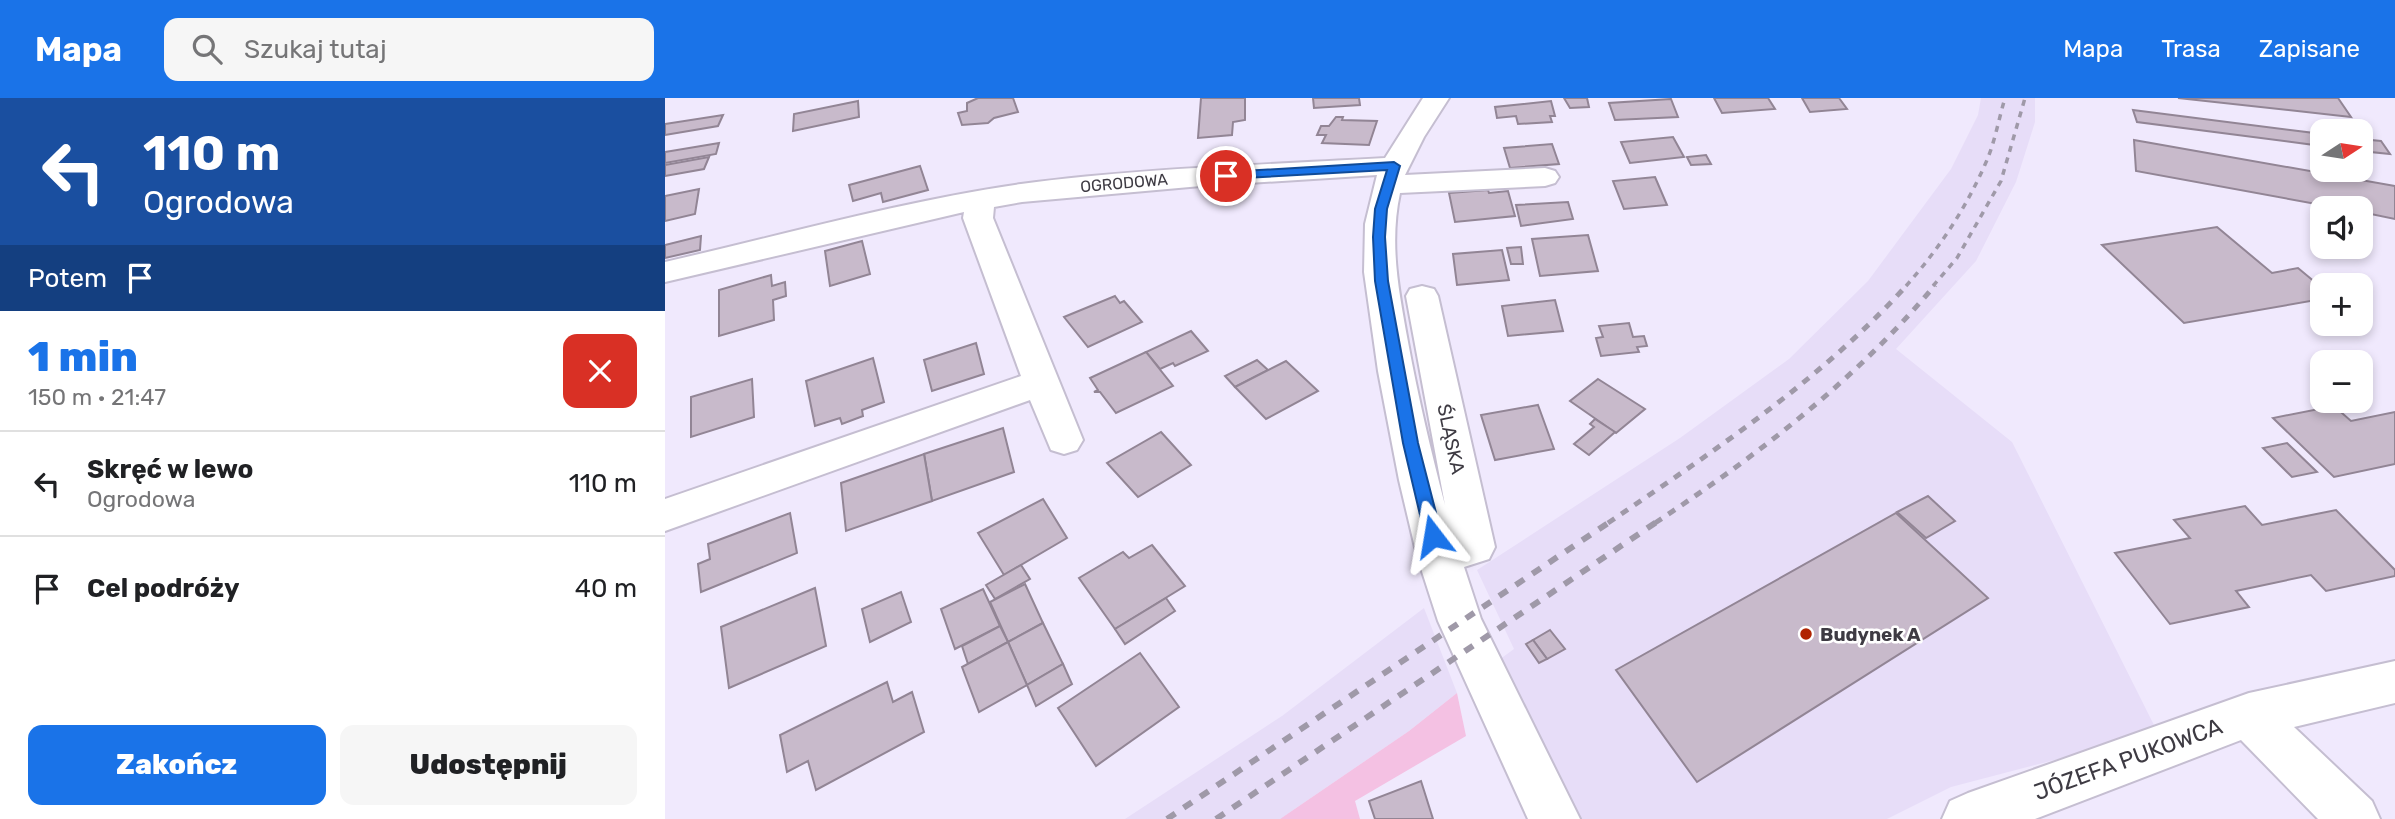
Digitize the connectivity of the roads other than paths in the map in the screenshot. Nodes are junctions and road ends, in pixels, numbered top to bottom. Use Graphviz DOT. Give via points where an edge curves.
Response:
graph roads {
  1 [pos="1436,98"];
  2 [pos="1391,176"];
  3 [pos="1545,177"];
  4 [pos="979,200"];
  5 [pos="665,272"];
  6 [pos="1422,296"];
  7 [pos="1042,382"];
  8 [pos="1064,440"];
  9 [pos="665,515"];
  10 [pos="1438,556"];
  11 [pos="2395,682"];
  12 [pos="2249,715"];
  13 [pos="1554,819"];
  14 [pos="1968,819"];
  15 [pos="2354,819"];
  1 -- 2 [label="street, ŚLĄSKA"];
  2 -- 3 [label="street"];
  2 -- 4 [label="street, OGRODOWA" via="1105,184"];
  2 -- 10 [label="street, ŚLĄSKA" via="1379,237 1383,294"];
  4 -- 5 [label="street, OGRODOWA"];
  4 -- 7 [label="street" via="978,218"];
  6 -- 10 [label="street, ŚLĄSKA" via="1474,547"];
  7 -- 8 [label="street"];
  7 -- 9 [label="street"];
  10 -- 13 [label="street, ŚLĄSKA" via="1460,621"];
  11 -- 12 [label="street, JÓZEFA PUKOWCA"];
  12 -- 14 [label="street, JÓZEFA PUKOWCA"];
  12 -- 15 [label="street"];
}
